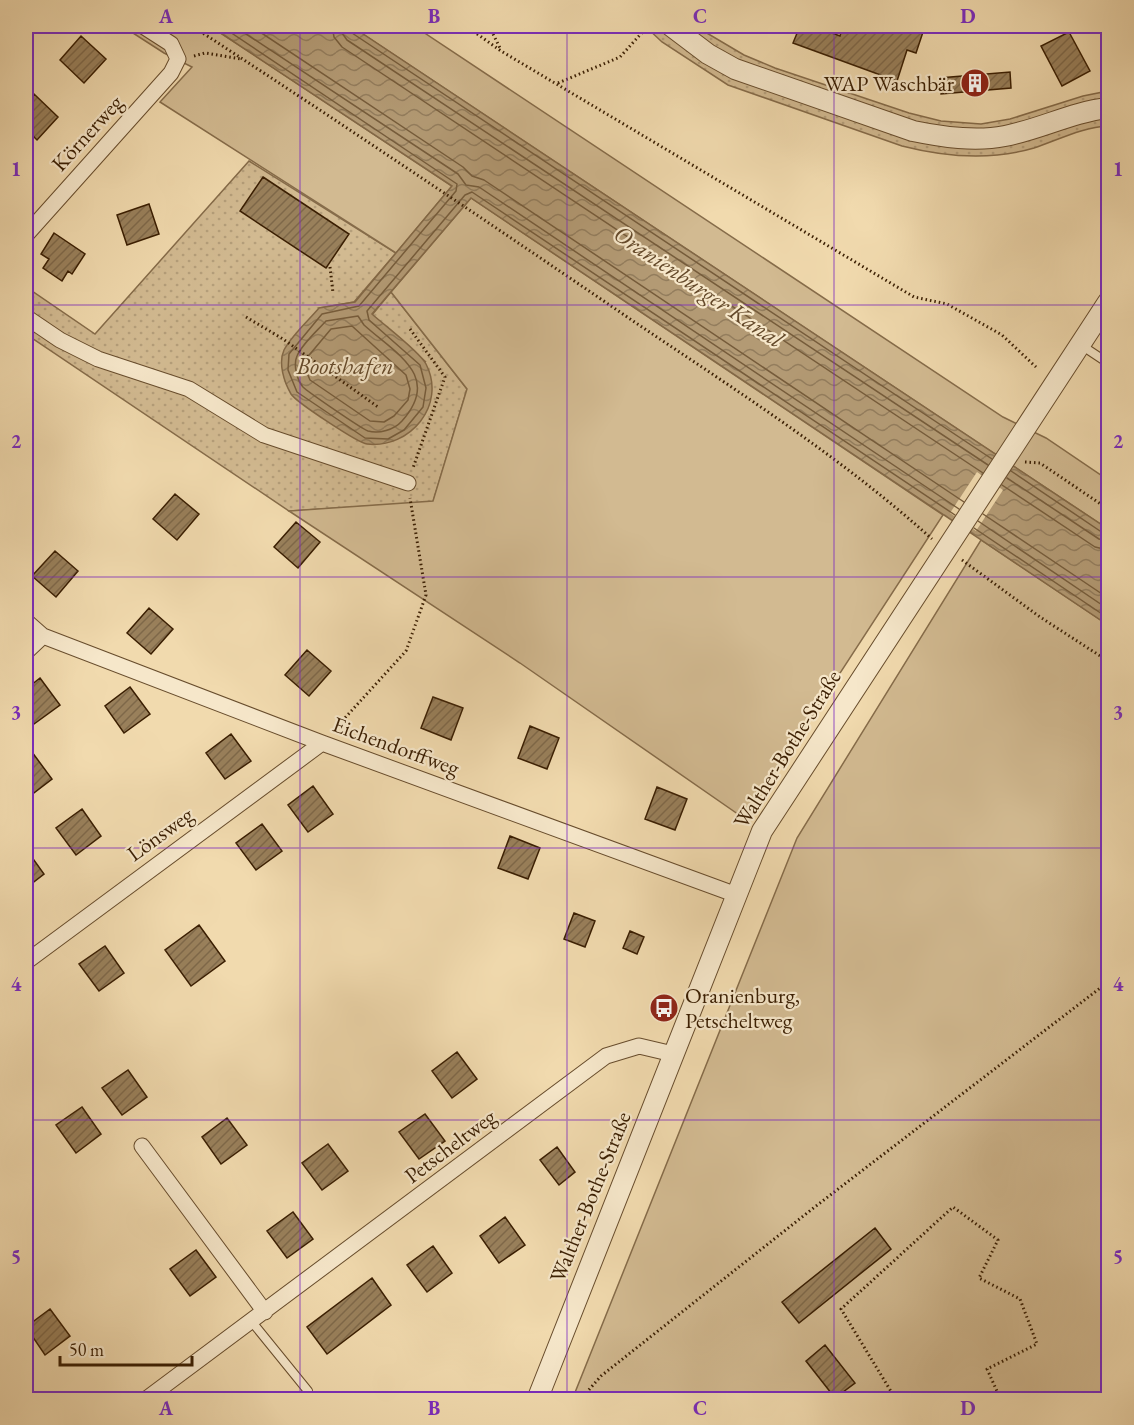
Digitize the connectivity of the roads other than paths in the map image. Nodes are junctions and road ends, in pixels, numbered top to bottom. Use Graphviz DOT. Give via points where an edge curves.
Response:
graph roads {
  1 [pos="143,26"];
  2 [pos="671,26"];
  3 [pos="1108,108"];
  4 [pos="26,235"];
  5 [pos="1108,302"];
  6 [pos="26,317"];
  7 [pos="1080,344"];
  8 [pos="1108,363"];
  9 [pos="408,483"];
  10 [pos="26,621"];
  11 [pos="43,636"];
  12 [pos="26,652"];
  13 [pos="322,743"];
  14 [pos="734,894"];
  15 [pos="26,962"];
  16 [pos="673,1054"];
  17 [pos="142,1146"];
  18 [pos="265,1312"];
  19 [pos="252,1322"];
  20 [pos="308,1391"];
  21 [pos="145,1400"];
  22 [pos="537,1400"];
  1 -- 4 [label="street, Körnerweg" via="171,44 178,59 171,74"];
  2 -- 3 [label="street" via="735,69 932,135 970,139 1004,136"];
  5 -- 7 [label="street, Walther-Bothe-Straße"];
  6 -- 9 [label="street" via="98,359 189,389 264,435"];
  7 -- 8 [label="lane"];
  7 -- 14 [label="street, Walther-Bothe-Straße" via="778,803"];
  10 -- 11 [label="street, Eichendorffweg"];
  11 -- 12 [label="street"];
  11 -- 13 [label="street, Eichendorffweg"];
  13 -- 14 [label="street, Eichendorffweg"];
  13 -- 15 [label="street, Lönsweg"];
  14 -- 16 [label="street, Walther-Bothe-Straße"];
  16 -- 18 [label="street, Petscheltweg" via="639,1046 606,1056"];
  16 -- 22 [label="street, Walther-Bothe-Straße"];
  17 -- 18 [label="street"];
  18 -- 19 [label="street, Petscheltweg"];
  19 -- 20 [label="lane"];
  19 -- 21 [label="street, Petscheltweg"];
}
